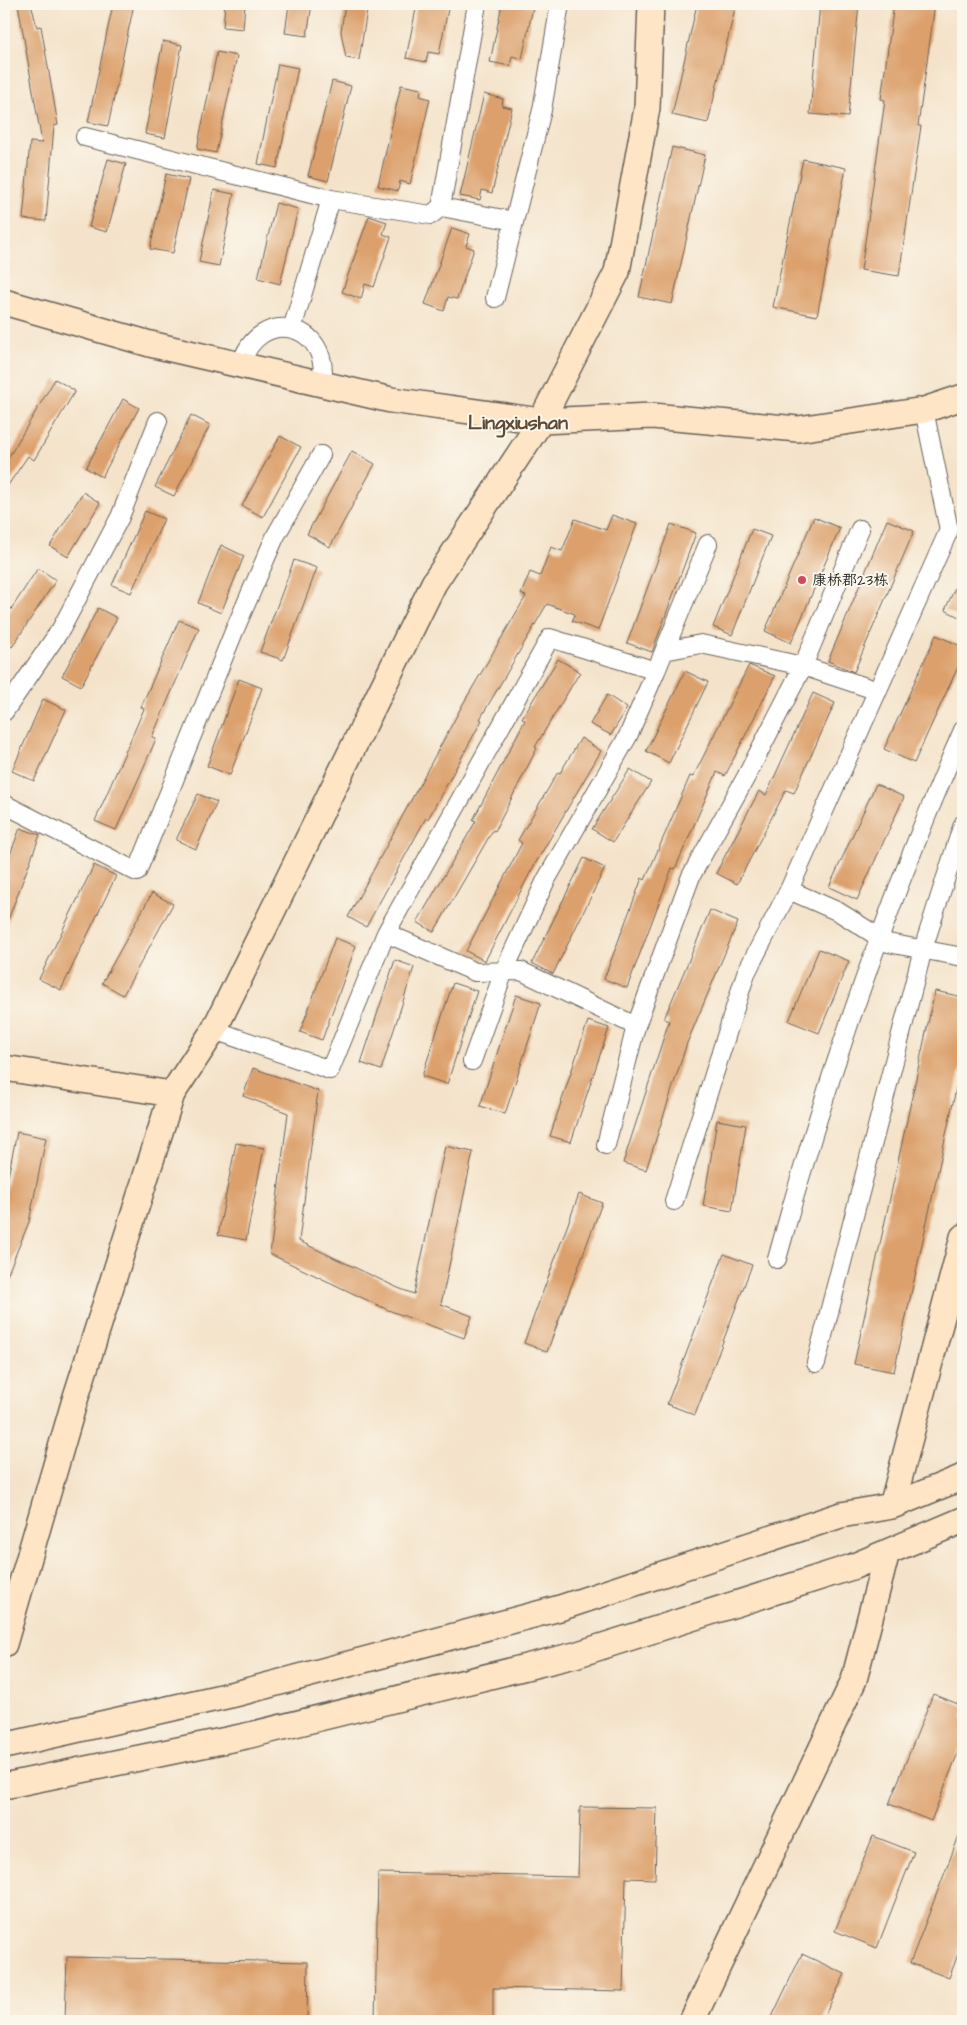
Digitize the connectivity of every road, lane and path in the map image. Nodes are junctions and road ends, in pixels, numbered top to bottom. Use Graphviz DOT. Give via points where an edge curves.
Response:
graph roads {
  1 [pos="477,4"];
  2 [pos="560,4"];
  3 [pos="651,4"];
  4 [pos="85,137"];
  5 [pos="331,199"];
  6 [pos="441,207"];
  7 [pos="514,221"];
  8 [pos="495,298"];
  9 [pos="4,302"];
  10 [pos="292,329"];
  11 [pos="241,365"];
  12 [pos="322,384"];
  13 [pos="963,397"];
  14 [pos="924,410"];
  15 [pos="158,421"];
  16 [pos="541,421"];
  17 [pos="321,455"];
  18 [pos="860,529"];
  19 [pos="708,544"];
  20 [pos="664,650"];
  21 [pos="803,666"];
  22 [pos="656,671"];
  23 [pos="878,691"];
  24 [pos="4,712"];
  25 [pos="963,730"];
  26 [pos="4,804"];
  27 [pos="963,824"];
  28 [pos="789,890"];
  29 [pos="386,933"];
  30 [pos="879,937"];
  31 [pos="922,949"];
  32 [pos="963,957"];
  33 [pos="504,971"];
  34 [pos="636,1026"];
  35 [pos="214,1030"];
  36 [pos="472,1061"];
  37 [pos="4,1068"];
  38 [pos="172,1094"];
  39 [pos="606,1145"];
  40 [pos="674,1201"];
  41 [pos="963,1237"];
  42 [pos="777,1259"];
  43 [pos="816,1363"];
  44 [pos="963,1477"];
  45 [pos="892,1506"];
  46 [pos="963,1520"];
  47 [pos="887,1552"];
  48 [pos="4,1644"];
  49 [pos="4,1746"];
  50 [pos="4,1786"];
  51 [pos="692,2021"];
  1 -- 6 [label="street"];
  2 -- 7 [label="street" via="542,110"];
  3 -- 16 [label="street" via="647,108 617,272"];
  4 -- 5 [label="street"];
  5 -- 6 [label="street" via="431,215"];
  5 -- 10 [label="street"];
  6 -- 7 [label="street"];
  7 -- 8 [label="street"];
  9 -- 11 [label="street" via="150,344"];
  10 -- 11 [label="street" via="278,328 253,340"];
  10 -- 12 [label="street" via="305,334 316,344 322,356"];
  11 -- 12 [label="street"];
  12 -- 16 [label="street" via="390,400"];
  13 -- 14 [label="street"];
  14 -- 16 [label="street" via="798,429 652,416"];
  14 -- 23 [label="street" via="949,530"];
  15 -- 24 [label="street" via="120,517 61,629"];
  16 -- 35 [label="street" via="434,583"];
  17 -- 26 [label="street" via="275,537 138,872"];
  18 -- 21 [label="street"];
  19 -- 20 [label="street"];
  20 -- 21 [label="street" via="701,644"];
  20 -- 22 [label="street"];
  21 -- 23 [label="street"];
  21 -- 34 [label="street" via="690,876"];
  22 -- 29 [label="street" via="550,638"];
  22 -- 33 [label="street" via="628,736 546,880"];
  23 -- 28 [label="street"];
  25 -- 30 [label="street"];
  27 -- 31 [label="street"];
  28 -- 30 [label="street" via="839,912"];
  28 -- 40 [label="street" via="746,973"];
  29 -- 33 [label="street" via="475,972"];
  29 -- 35 [label="street" via="330,1070"];
  30 -- 31 [label="street" via="888,943"];
  30 -- 42 [label="street" via="805,1157"];
  31 -- 32 [label="street"];
  31 -- 43 [label="street"];
  33 -- 34 [label="street" via="521,971"];
  33 -- 36 [label="street"];
  34 -- 39 [label="street"];
  35 -- 38 [label="street"];
  37 -- 38 [label="street"];
  38 -- 48 [label="street" via="74,1403"];
  41 -- 45 [label="street"];
  44 -- 45 [label="street"];
  45 -- 49 [label="street" via="841,1515 560,1608 238,1693"];
  46 -- 47 [label="street"];
  47 -- 50 [label="street" via="852,1567 575,1655 246,1736"];
  47 -- 51 [label="street" via="854,1680"];
}
